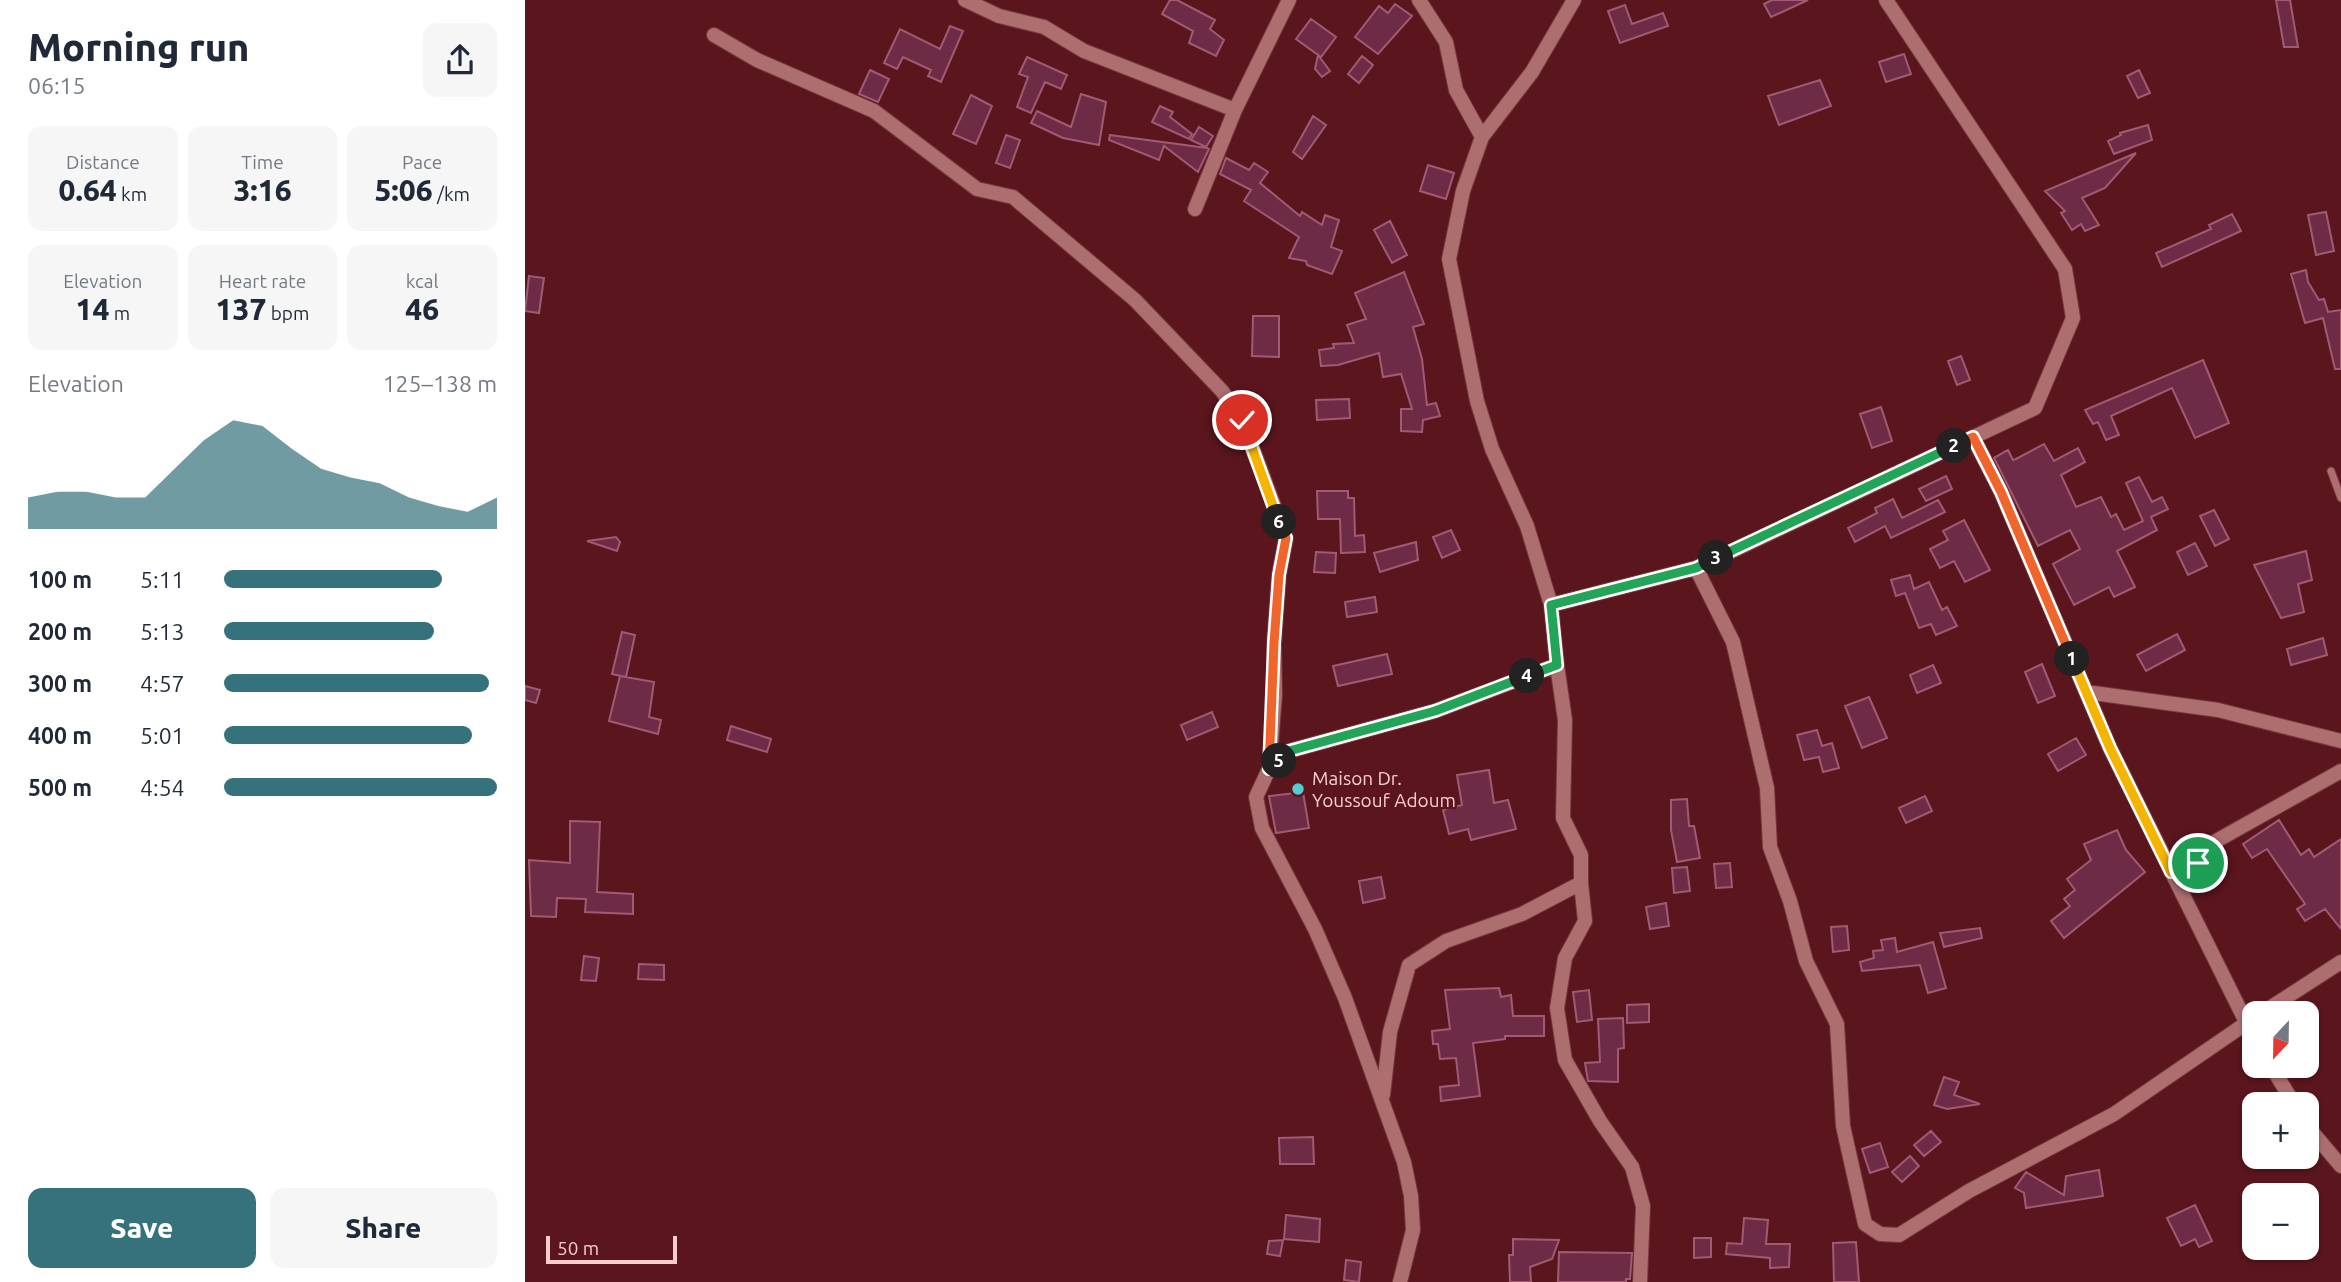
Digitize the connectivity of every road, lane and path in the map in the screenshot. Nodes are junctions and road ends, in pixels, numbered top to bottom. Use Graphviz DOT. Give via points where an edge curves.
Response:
graph roads {
  1 [pos="965,0"];
  2 [pos="1289,0"];
  3 [pos="1419,0"];
  4 [pos="1574,0"];
  5 [pos="1886,0"];
  6 [pos="714,35"];
  7 [pos="1235,110"];
  8 [pos="1482,137"];
  9 [pos="1195,209"];
  10 [pos="1973,437"];
  11 [pos="2331,471"];
  12 [pos="2341,498"];
  13 [pos="1696,568"];
  14 [pos="1551,605"];
  15 [pos="1557,665"];
  16 [pos="2086,691"];
  17 [pos="2341,741"];
  18 [pos="1269,769"];
  19 [pos="2341,771"];
  20 [pos="2171,872"];
  21 [pos="1581,883"];
  22 [pos="2341,962"];
  23 [pos="2281,1001"];
  24 [pos="2242,1006"];
  25 [pos="2242,1026"];
  26 [pos="1383,1100"];
  27 [pos="2319,1140"];
  28 [pos="2341,1166"];
  29 [pos="1400,1282"];
  30 [pos="1640,1282"];
  1 -- 7 [label="street" via="999,16 1044,27 1084,51"];
  2 -- 7 [label="street"];
  3 -- 8 [label="street" via="1446,42 1456,90"];
  4 -- 8 [label="street" via="1532,72"];
  5 -- 10 [label="street" via="2065,269 2074,318 2035,408"];
  6 -- 18 [label="street" via="757,60 874,111 977,189 1013,197 1135,300 1222,391 1242,420 1286,538 1275,629"];
  7 -- 9 [label="street"];
  8 -- 14 [label="street" via="1463,191 1449,259 1477,401 1492,449 1527,527"];
  10 -- 13 [label="street"];
  10 -- 16 [label="street"];
  11 -- 12 [label="lane"];
  13 -- 14 [label="street"];
  13 -- 25 [label="street" via="1733,642 1767,788 1770,847 1806,961 1837,1024 1843,1126 1865,1224 1880,1234 1899,1235 1969,1191 2114,1114"];
  14 -- 15 [label="street"];
  15 -- 18 [label="street" via="1435,711 1289,751"];
  15 -- 21 [label="street" via="1565,720 1563,818 1581,855"];
  16 -- 17 [label="street" via="2218,710"];
  16 -- 20 [label="street"];
  18 -- 26 [label="street" via="1256,797 1262,828 1315,929"];
  19 -- 20 [label="street" via="2216,841 2198,863"];
  20 -- 24 [label="street"];
  21 -- 26 [label="street" via="1522,914 1446,941 1409,965 1390,1032"];
  21 -- 30 [label="street" via="1585,920 1566,958 1557,1008 1565,1060 1632,1167 1643,1206"];
  22 -- 23 [label="street"];
  26 -- 29 [label="street" via="1411,1196 1413,1230"];
  27 -- 28 [label="street"];
}
